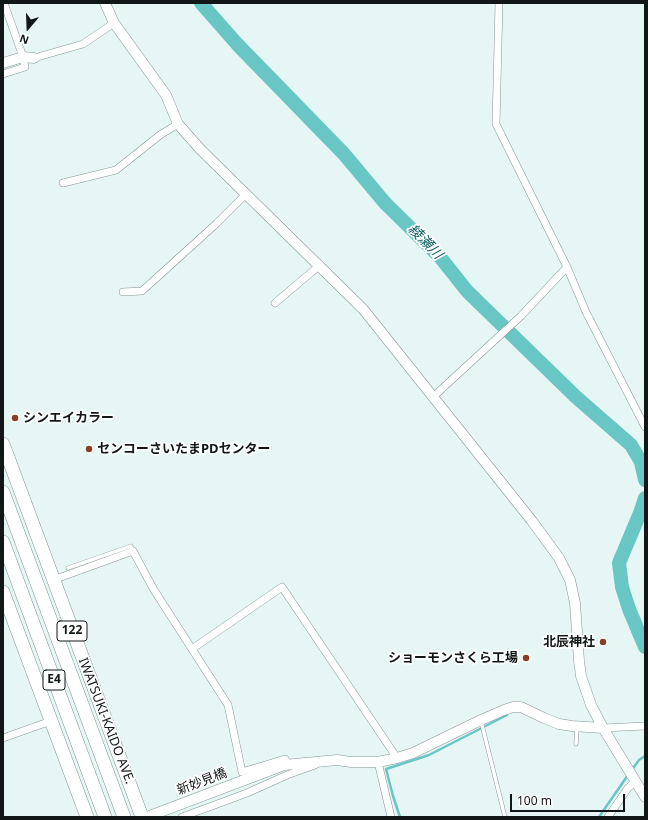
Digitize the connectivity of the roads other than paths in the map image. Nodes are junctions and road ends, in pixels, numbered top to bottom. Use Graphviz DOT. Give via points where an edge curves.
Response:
graph roads {
  1 [pos="4,3"];
  2 [pos="105,3"];
  3 [pos="500,3"];
  4 [pos="114,23"];
  5 [pos="23,57"];
  6 [pos="34,58"];
  7 [pos="3,63"];
  8 [pos="3,74"];
  9 [pos="178,124"];
  10 [pos="63,183"];
  11 [pos="246,194"];
  12 [pos="320,265"];
  13 [pos="567,267"];
  14 [pos="123,292"];
  15 [pos="275,303"];
  16 [pos="433,398"];
  17 [pos="645,427"];
  18 [pos="3,444"];
  19 [pos="3,492"];
  20 [pos="3,542"];
  21 [pos="133,551"];
  22 [pos="68,568"];
  23 [pos="53,580"];
  24 [pos="4,597"];
  25 [pos="192,649"];
  26 [pos="481,720"];
  27 [pos="51,721"];
  28 [pos="577,726"];
  29 [pos="641,726"];
  30 [pos="603,728"];
  31 [pos="3,738"];
  32 [pos="576,744"];
  33 [pos="397,758"];
  34 [pos="326,761"];
  35 [pos="378,762"];
  36 [pos="289,765"];
  37 [pos="634,780"];
  38 [pos="645,797"];
  39 [pos="389,816"];
  40 [pos="87,817"];
  41 [pos="105,817"];
  42 [pos="124,817"];
  43 [pos="142,817"];
  44 [pos="147,817"];
  45 [pos="182,817"];
  46 [pos="505,817"];
  47 [pos="608,817"];
  1 -- 5 [label="street"];
  2 -- 4 [label="street"];
  3 -- 13 [label="street" via="496,124"];
  4 -- 6 [label="street" via="83,44"];
  4 -- 9 [label="street" via="166,95"];
  5 -- 6 [label="street"];
  5 -- 7 [label="street"];
  5 -- 8 [label="street" via="25,67"];
  9 -- 10 [label="street" via="116,170"];
  9 -- 11 [label="street"];
  11 -- 12 [label="street"];
  11 -- 14 [label="street" via="142,291"];
  12 -- 15 [label="street"];
  12 -- 16 [label="street" via="363,309"];
  13 -- 16 [label="street" via="495,342"];
  13 -- 17 [label="street" via="586,312"];
  16 -- 30 [label="street" via="559,558 570,580 575,603 581,676"];
  18 -- 23 [label="highway, IWATSUKI-KAIDO AVE. / 122"];
  19 -- 42 [label="highway, E4"];
  20 -- 41 [label="highway, E4"];
  21 -- 22 [label="lane" via="131,546"];
  21 -- 23 [label="street"];
  21 -- 25 [label="street" via="154,590"];
  23 -- 43 [label="highway, IWATSUKI-KAIDO AVE. / 122"];
  24 -- 27 [label="highway"];
  25 -- 33 [label="street" via="282,587"];
  25 -- 36 [label="street" via="228,706 242,772 285,759"];
  26 -- 28 [label="street, 新妙見橋" via="504,710 521,707 559,724"];
  26 -- 33 [label="street, 新妙見橋" via="413,753"];
  26 -- 46 [label="lane"];
  27 -- 31 [label="street"];
  27 -- 40 [label="highway"];
  28 -- 30 [label="street, 新妙見橋"];
  28 -- 32 [label="lane"];
  29 -- 30 [label="street"];
  30 -- 37 [label="street"];
  33 -- 35 [label="street, 新妙見橋"];
  34 -- 35 [label="street, 新妙見橋"];
  34 -- 36 [label="street, 新妙見橋"];
  34 -- 45 [label="street"];
  35 -- 39 [label="street"];
  36 -- 44 [label="street, 新妙見橋"];
  37 -- 38 [label="street"];
  37 -- 47 [label="street"];
}
